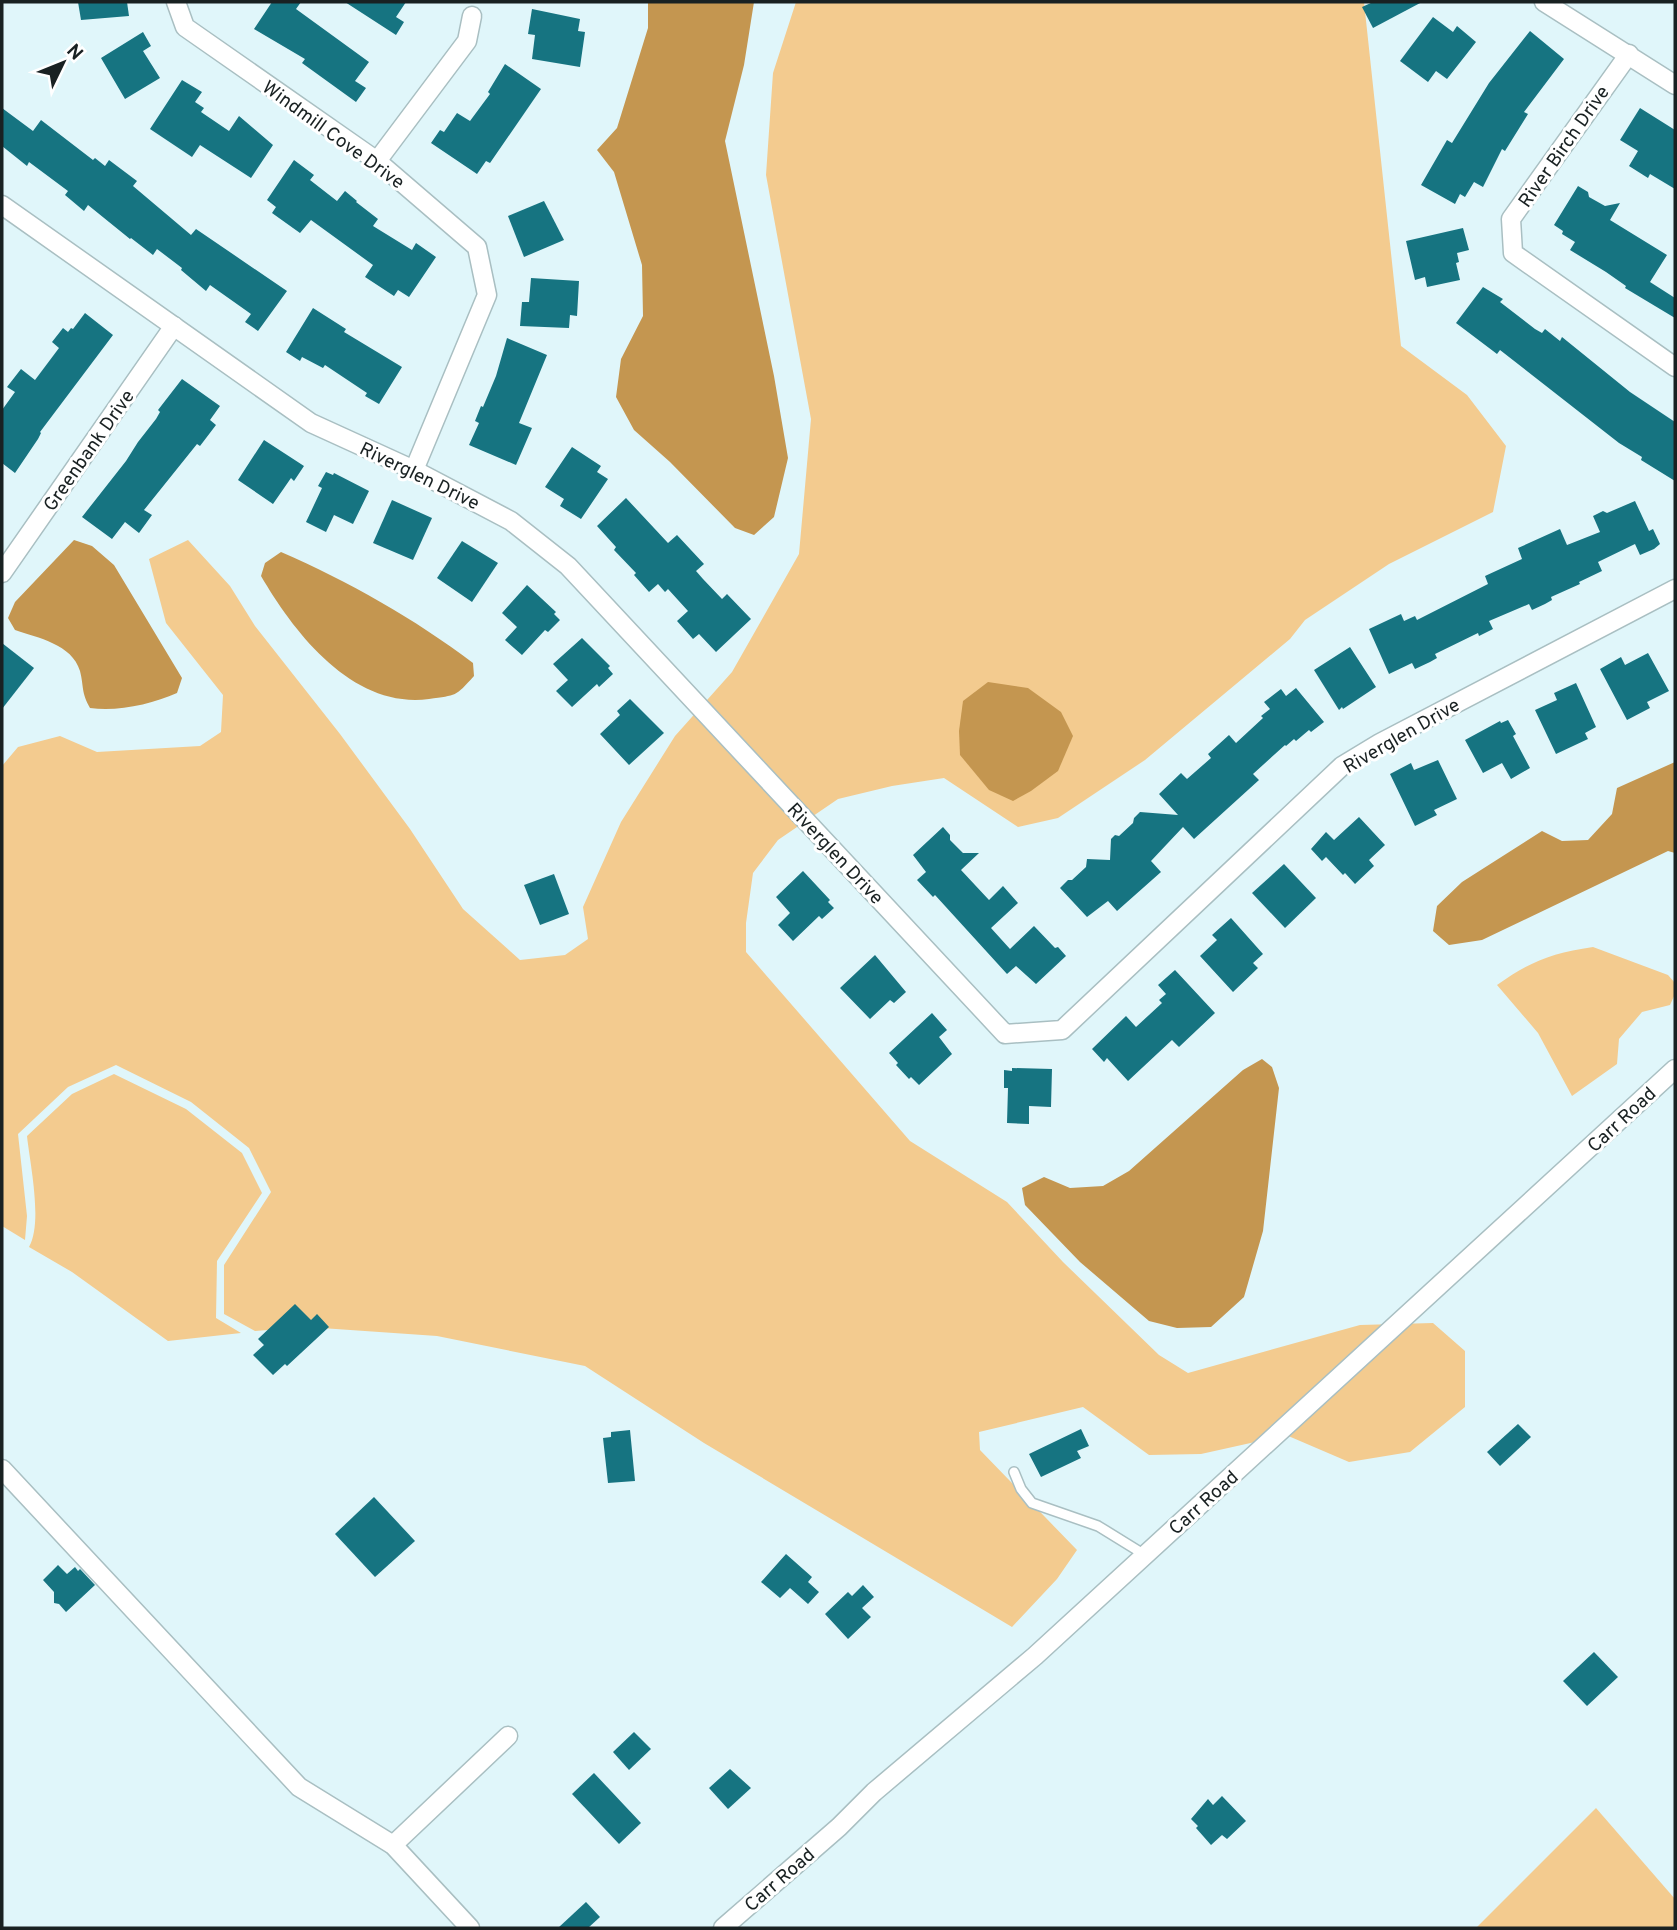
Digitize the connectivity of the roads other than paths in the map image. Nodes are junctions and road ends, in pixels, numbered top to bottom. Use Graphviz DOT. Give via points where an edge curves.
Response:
graph roads {
  1 [pos="176,2"];
  2 [pos="1544,2"];
  3 [pos="472,16"];
  4 [pos="1629,54"];
  5 [pos="1675,85"];
  6 [pos="377,161"];
  7 [pos="2,205"];
  8 [pos="174,326"];
  9 [pos="1675,367"];
  10 [pos="414,470"];
  11 [pos="2,573"];
  12 [pos="1675,589"];
  13 [pos="1675,1069"];
  14 [pos="2,1469"];
  15 [pos="1014,1472"];
  16 [pos="1144,1555"];
  17 [pos="508,1737"];
  18 [pos="393,1845"];
  19 [pos="470,1928"];
  20 [pos="723,1928"];
  1 -- 6 [label="street, Windmill Cove Drive" via="185,27"];
  2 -- 4 [label="street"];
  3 -- 6 [label="street" via="467,41"];
  4 -- 5 [label="street"];
  4 -- 9 [label="street, River Birch Drive" via="1511,219 1513,253"];
  6 -- 10 [label="street, Windmill Cove Drive" via="477,247 487,295"];
  7 -- 8 [label="street, Riverglen Drive"];
  8 -- 10 [label="street, Riverglen Drive" via="311,424"];
  8 -- 11 [label="street, Greenbank Drive"];
  10 -- 12 [label="street, Riverglen Drive" via="511,521 568,566 1005,1034 1062,1030 1342,766"];
  13 -- 16 [label="street, Carr Road"];
  14 -- 18 [label="street" via="299,1787"];
  15 -- 16 [label="lane" via="1032,1503 1098,1526"];
  16 -- 20 [label="street, Carr Road"];
  17 -- 18 [label="street"];
  18 -- 19 [label="street"];
}
